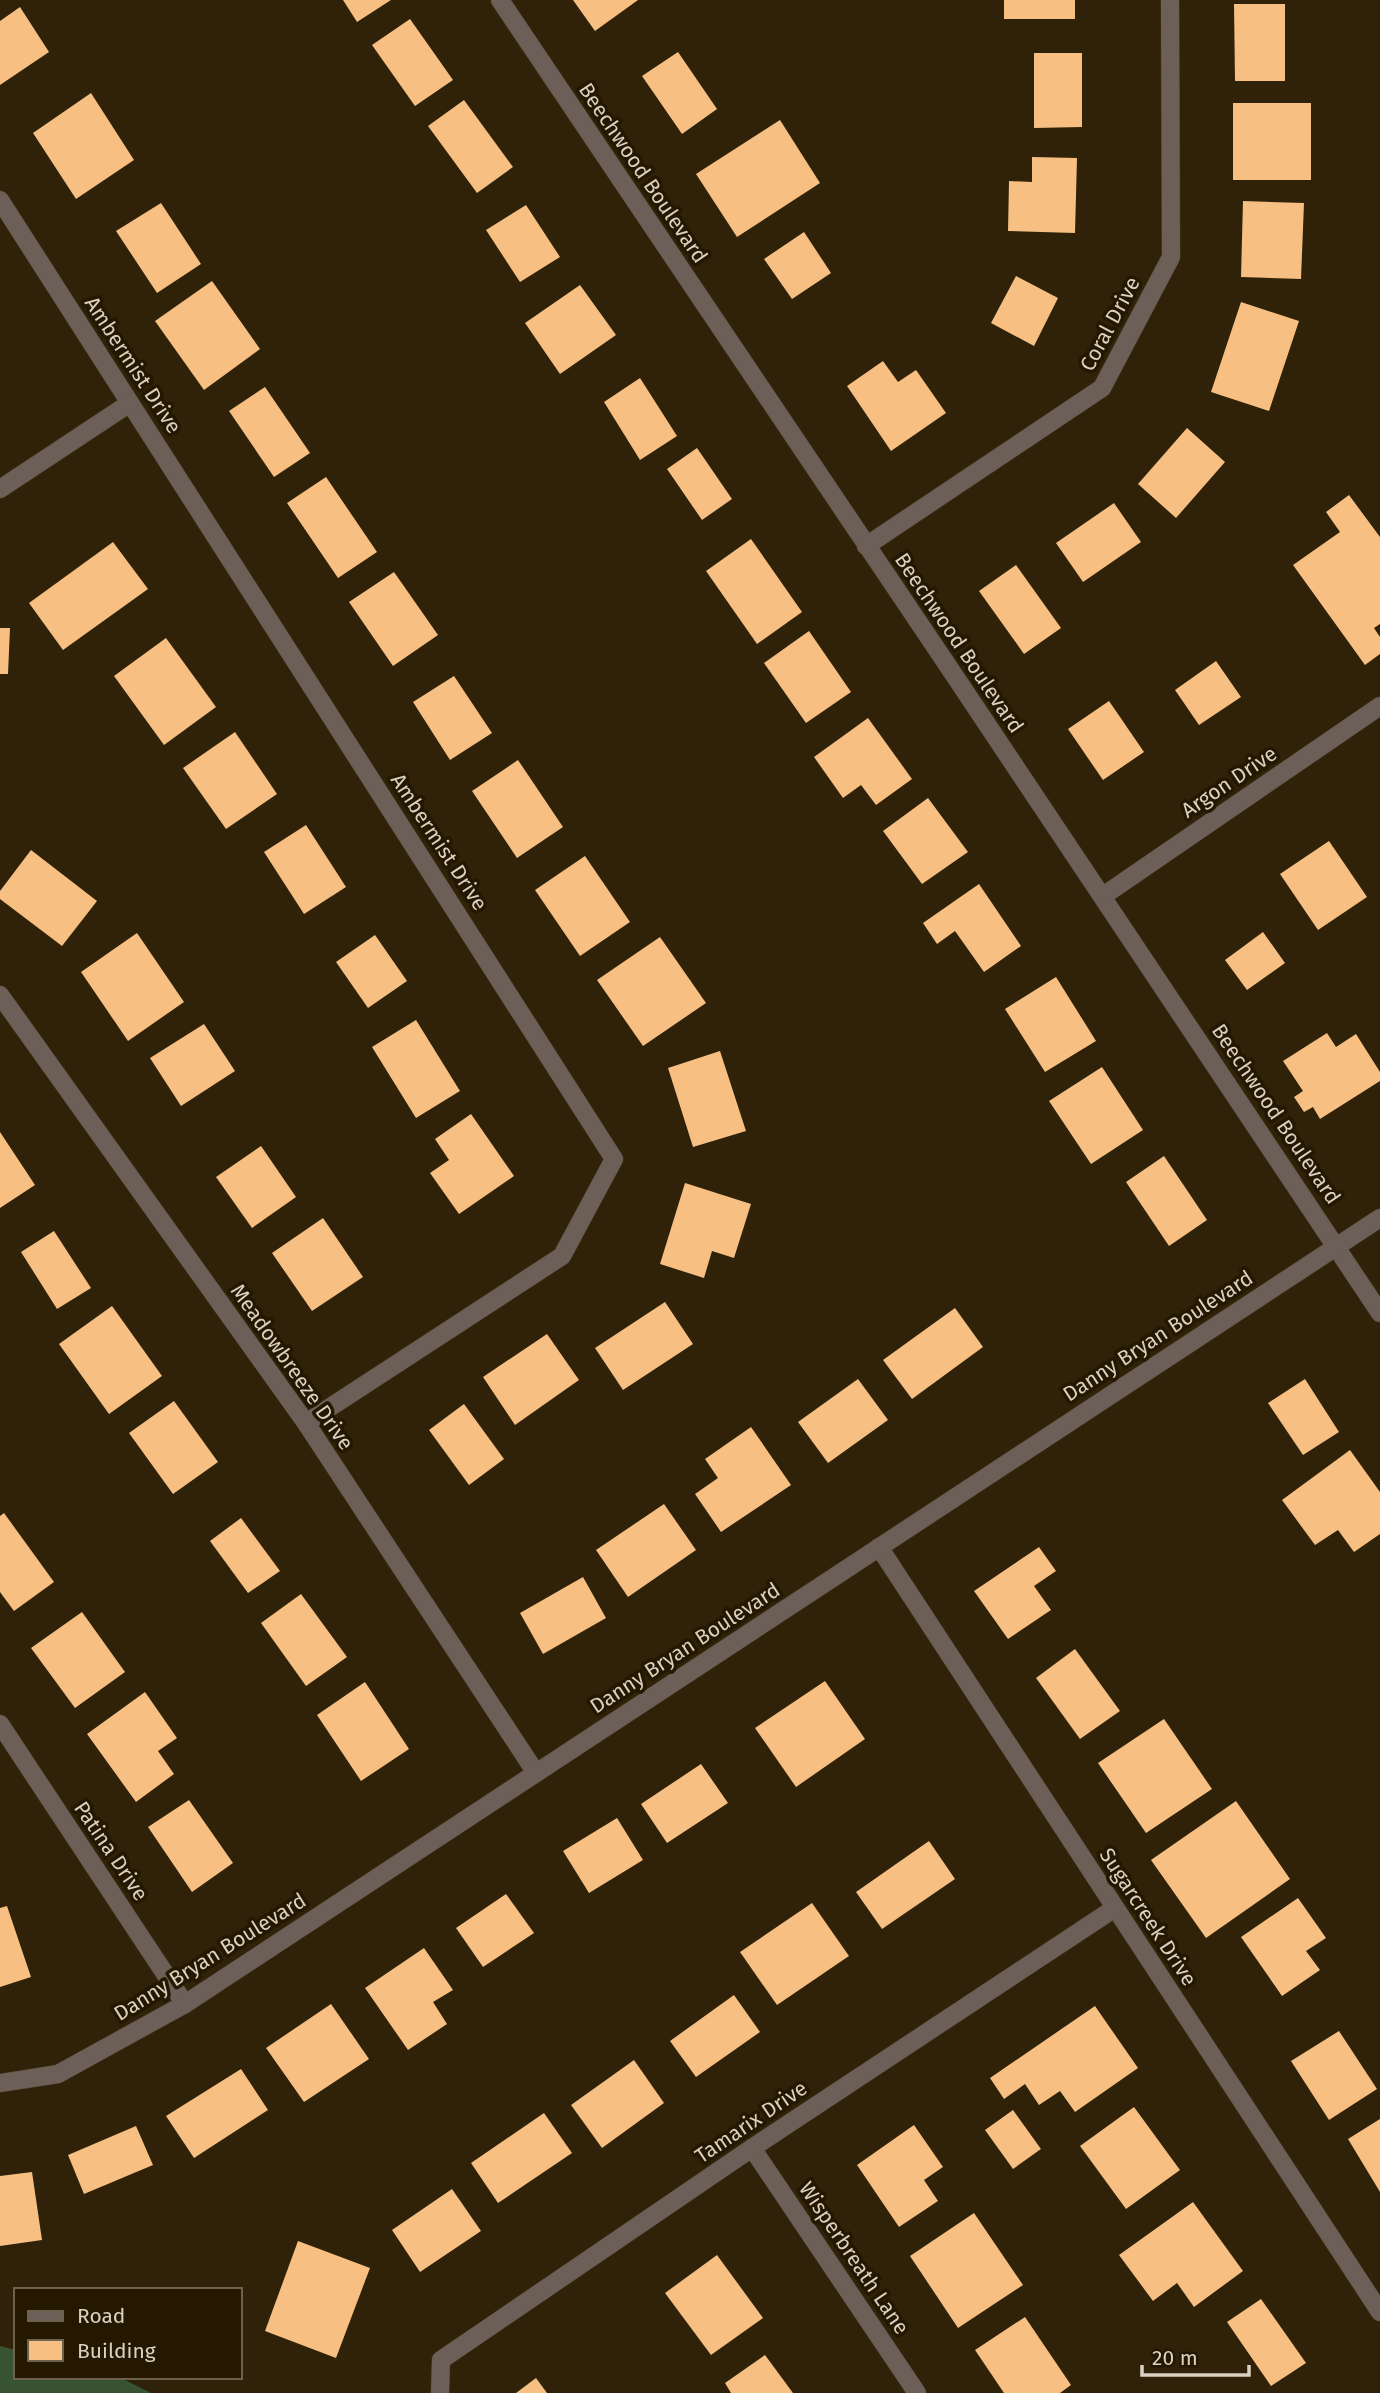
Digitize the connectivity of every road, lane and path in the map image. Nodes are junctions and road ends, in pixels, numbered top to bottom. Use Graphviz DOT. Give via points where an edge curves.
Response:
graph roads {
  1 [pos="500,0"];
  2 [pos="1170,0"];
  3 [pos="0,200"];
  4 [pos="130,403"];
  5 [pos="0,489"];
  6 [pos="866,546"];
  7 [pos="1380,706"];
  8 [pos="1103,895"];
  9 [pos="0,995"];
  10 [pos="1380,1217"];
  11 [pos="1336,1246"];
  12 [pos="1380,1313"];
  13 [pos="306,1423"];
  14 [pos="878,1547"];
  15 [pos="0,1724"];
  16 [pos="536,1773"];
  17 [pos="1115,1908"];
  18 [pos="185,2004"];
  19 [pos="0,2083"];
  20 [pos="752,2148"];
  21 [pos="1380,2312"];
  22 [pos="440,2393"];
  23 [pos="917,2393"];
  1 -- 6 [label="street, Beechwood Boulevard"];
  2 -- 6 [label="street, Coral Drive" via="1171,257 1102,388"];
  3 -- 4 [label="street, Ambermist Drive"];
  4 -- 5 [label="street"];
  4 -- 13 [label="street, Ambermist Drive" via="614,1159 562,1256"];
  6 -- 8 [label="street, Beechwood Boulevard"];
  7 -- 8 [label="street, Argon Drive"];
  8 -- 11 [label="street, Beechwood Boulevard"];
  9 -- 13 [label="street, Meadowbreeze Drive"];
  10 -- 11 [label="street, Danny Bryan Boulevard"];
  11 -- 12 [label="street, Beechwood Boulevard"];
  11 -- 14 [label="street, Danny Bryan Boulevard"];
  13 -- 16 [label="street, Meadowbreeze Drive"];
  14 -- 16 [label="street, Danny Bryan Boulevard"];
  14 -- 17 [label="street, Sugarcreek Drive"];
  15 -- 18 [label="street, Patina Drive"];
  16 -- 18 [label="street, Danny Bryan Boulevard"];
  17 -- 20 [label="street, Tamarix Drive"];
  17 -- 21 [label="street, Sugarcreek Drive"];
  18 -- 19 [label="street, Danny Bryan Boulevard" via="58,2074"];
  20 -- 22 [label="street, Tamarix Drive" via="441,2360"];
  20 -- 23 [label="street, Wisperbreath Lane"];
}
